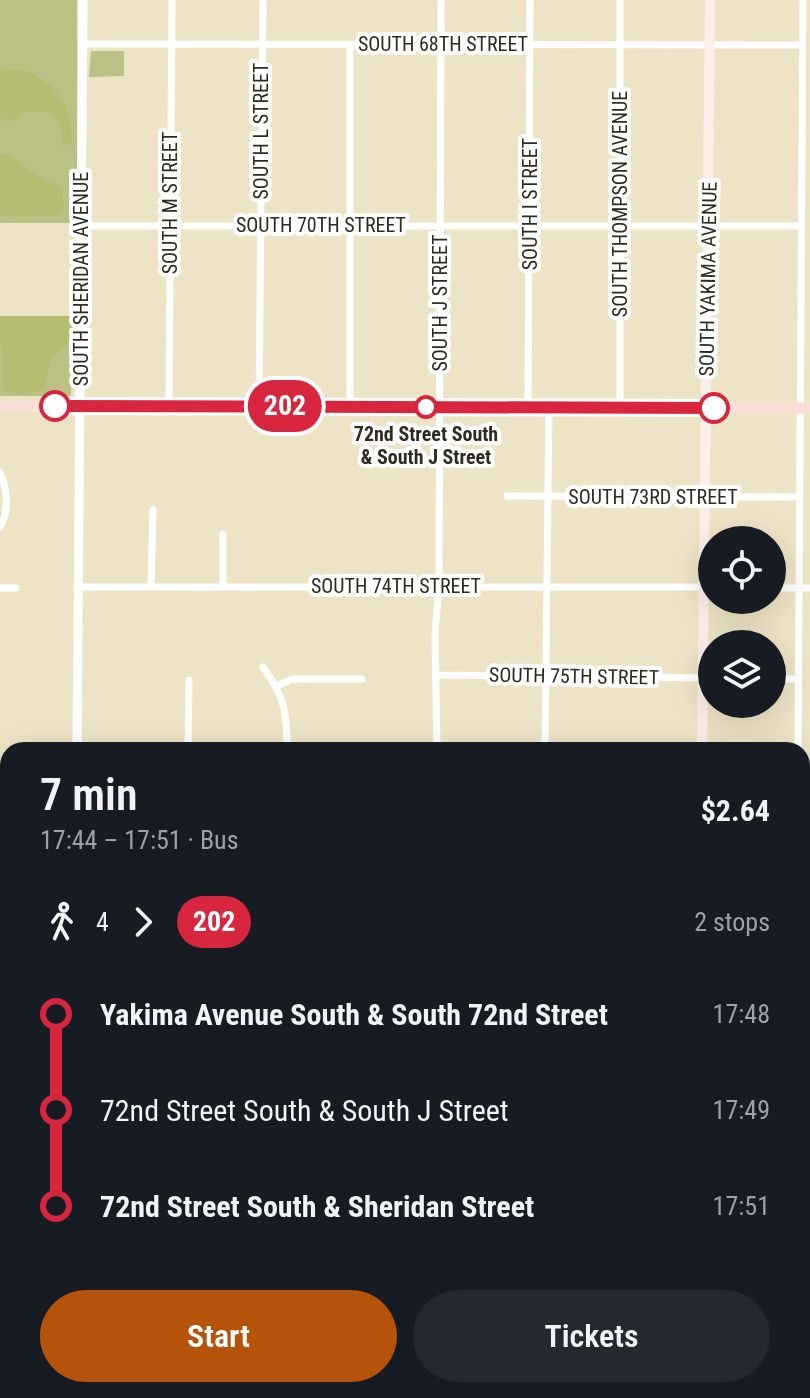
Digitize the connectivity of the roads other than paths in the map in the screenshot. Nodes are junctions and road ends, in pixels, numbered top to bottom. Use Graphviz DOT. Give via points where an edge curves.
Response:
graph roads {
  1 [pos="83,0"];
  2 [pos="172,0"];
  3 [pos="263,0"];
  4 [pos="441,0"];
  5 [pos="530,0"];
  6 [pos="620,0"];
  7 [pos="710,0"];
  8 [pos="803,0"];
  9 [pos="83,44"];
  10 [pos="171,44"];
  11 [pos="262,44"];
  12 [pos="350,44"];
  13 [pos="530,44"];
  14 [pos="620,44"];
  15 [pos="440,45"];
  16 [pos="710,45"];
  17 [pos="803,45"];
  18 [pos="806,68"];
  19 [pos="806,197"];
  20 [pos="260,225"];
  21 [pos="350,225"];
  22 [pos="440,225"];
  23 [pos="81,226"];
  24 [pos="170,226"];
  25 [pos="530,226"];
  26 [pos="619,226"];
  27 [pos="709,226"];
  28 [pos="801,226"];
  29 [pos="0,406"];
  30 [pos="80,406"];
  31 [pos="169,406"];
  32 [pos="259,406"];
  33 [pos="350,407"];
  34 [pos="440,407"];
  35 [pos="528,407"];
  36 [pos="549,407"];
  37 [pos="620,408"];
  38 [pos="707,408"];
  39 [pos="805,408"];
  40 [pos="0,472"];
  41 [pos="507,496"];
  42 [pos="548,496"];
  43 [pos="706,497"];
  44 [pos="799,497"];
  45 [pos="153,510"];
  46 [pos="707,526"];
  47 [pos="0,527"];
  48 [pos="223,534"];
  49 [pos="439,585"];
  50 [pos="548,586"];
  51 [pos="80,587"];
  52 [pos="151,587"];
  53 [pos="223,587"];
  54 [pos="698,587"];
  55 [pos="0,588"];
  56 [pos="16,588"];
  57 [pos="786,588"];
  58 [pos="799,588"];
  59 [pos="810,588"];
  60 [pos="263,667"];
  61 [pos="436,675"];
  62 [pos="546,676"];
  63 [pos="698,678"];
  64 [pos="362,679"];
  65 [pos="786,679"];
  66 [pos="798,679"];
  67 [pos="189,680"];
  68 [pos="277,686"];
  69 [pos="704,718"];
  70 [pos="77,742"];
  71 [pos="188,742"];
  72 [pos="287,742"];
  73 [pos="437,742"];
  74 [pos="545,742"];
  75 [pos="703,742"];
  76 [pos="798,742"];
  1 -- 9 [label="street, SOUTH SHERIDAN AVENUE"];
  2 -- 10 [label="street, SOUTH M STREET"];
  3 -- 11 [label="street, SOUTH L STREET"];
  4 -- 15 [label="street, SOUTH J STREET"];
  5 -- 13 [label="street, SOUTH I STREET"];
  6 -- 14 [label="street, SOUTH THOMPSON AVENUE"];
  7 -- 16 [label="main road, SOUTH YAKIMA AVENUE"];
  8 -- 17 [label="street"];
  9 -- 10 [label="street, SOUTH 68TH STREET"];
  9 -- 23 [label="street, SOUTH SHERIDAN AVENUE"];
  10 -- 11 [label="street, SOUTH 68TH STREET"];
  10 -- 24 [label="street, SOUTH M STREET"];
  11 -- 12 [label="street, SOUTH 68TH STREET"];
  11 -- 20 [label="street, SOUTH L STREET"];
  12 -- 15 [label="street, SOUTH 68TH STREET"];
  12 -- 21 [label="street"];
  13 -- 14 [label="street, SOUTH 68TH STREET"];
  13 -- 15 [label="street, SOUTH 68TH STREET"];
  13 -- 25 [label="street, SOUTH I STREET"];
  14 -- 16 [label="street, SOUTH 68TH STREET"];
  14 -- 26 [label="street, SOUTH THOMPSON AVENUE"];
  15 -- 22 [label="street, SOUTH J STREET"];
  16 -- 17 [label="street, SOUTH 68TH STREET"];
  16 -- 27 [label="main road, SOUTH YAKIMA AVENUE"];
  17 -- 18 [label="street"];
  18 -- 19 [label="street"];
  19 -- 28 [label="street"];
  20 -- 21 [label="street, SOUTH 70TH STREET"];
  20 -- 24 [label="street, SOUTH 70TH STREET"];
  20 -- 32 [label="street, SOUTH L STREET"];
  21 -- 22 [label="street, SOUTH 70TH STREET"];
  21 -- 33 [label="street"];
  22 -- 25 [label="street, SOUTH 70TH STREET"];
  22 -- 34 [label="street, SOUTH J STREET"];
  23 -- 24 [label="street, SOUTH 70TH STREET"];
  23 -- 30 [label="street, SOUTH SHERIDAN AVENUE"];
  24 -- 31 [label="street, SOUTH M STREET"];
  25 -- 26 [label="street, SOUTH 70TH STREET"];
  25 -- 35 [label="street, SOUTH I STREET"];
  26 -- 27 [label="street, SOUTH 70TH STREET"];
  26 -- 37 [label="street, SOUTH THOMPSON AVENUE"];
  27 -- 28 [label="street, SOUTH 70TH STREET"];
  27 -- 38 [label="main road, SOUTH YAKIMA AVENUE"];
  28 -- 39 [label="street"];
  29 -- 30 [label="main road"];
  30 -- 31 [label="main road"];
  30 -- 51 [label="street, SOUTH SHERIDAN AVENUE"];
  31 -- 32 [label="main road"];
  32 -- 33 [label="main road"];
  33 -- 34 [label="main road"];
  34 -- 35 [label="main road"];
  34 -- 49 [label="street, SOUTH J STREET"];
  35 -- 36 [label="main road"];
  36 -- 37 [label="main road"];
  36 -- 42 [label="street"];
  37 -- 38 [label="main road"];
  38 -- 39 [label="main road"];
  38 -- 43 [label="main road, SOUTH YAKIMA AVENUE"];
  39 -- 44 [label="street"];
  40 -- 47 [label="street" via="6,502"];
  41 -- 42 [label="street, SOUTH 73RD STREET"];
  42 -- 43 [label="street, SOUTH 73RD STREET"];
  42 -- 50 [label="street"];
  43 -- 44 [label="street, SOUTH 73RD STREET"];
  43 -- 46 [label="main road, SOUTH YAKIMA AVENUE"];
  44 -- 58 [label="street"];
  45 -- 52 [label="street"];
  48 -- 53 [label="street"];
  49 -- 50 [label="street, SOUTH 74TH STREET"];
  49 -- 53 [label="street, SOUTH 74TH STREET"];
  49 -- 61 [label="street, SOUTH J STREET"];
  50 -- 54 [label="street, SOUTH 74TH STREET"];
  50 -- 62 [label="street"];
  51 -- 52 [label="street, SOUTH 74TH STREET"];
  51 -- 70 [label="street, SOUTH SHERIDAN AVENUE"];
  52 -- 53 [label="street, SOUTH 74TH STREET"];
  55 -- 56 [label="street"];
  57 -- 58 [label="street"];
  58 -- 59 [label="street"];
  58 -- 66 [label="street"];
  60 -- 68 [label="street"];
  61 -- 62 [label="street, SOUTH 75TH STREET"];
  61 -- 73 [label="street, SOUTH J STREET"];
  62 -- 63 [label="street, SOUTH 75TH STREET"];
  62 -- 74 [label="street"];
  64 -- 68 [label="street" via="292,679"];
  65 -- 66 [label="street"];
  66 -- 76 [label="street"];
  67 -- 71 [label="street"];
  68 -- 72 [label="street"];
  69 -- 75 [label="main road, SOUTH YAKIMA AVENUE"];
}
